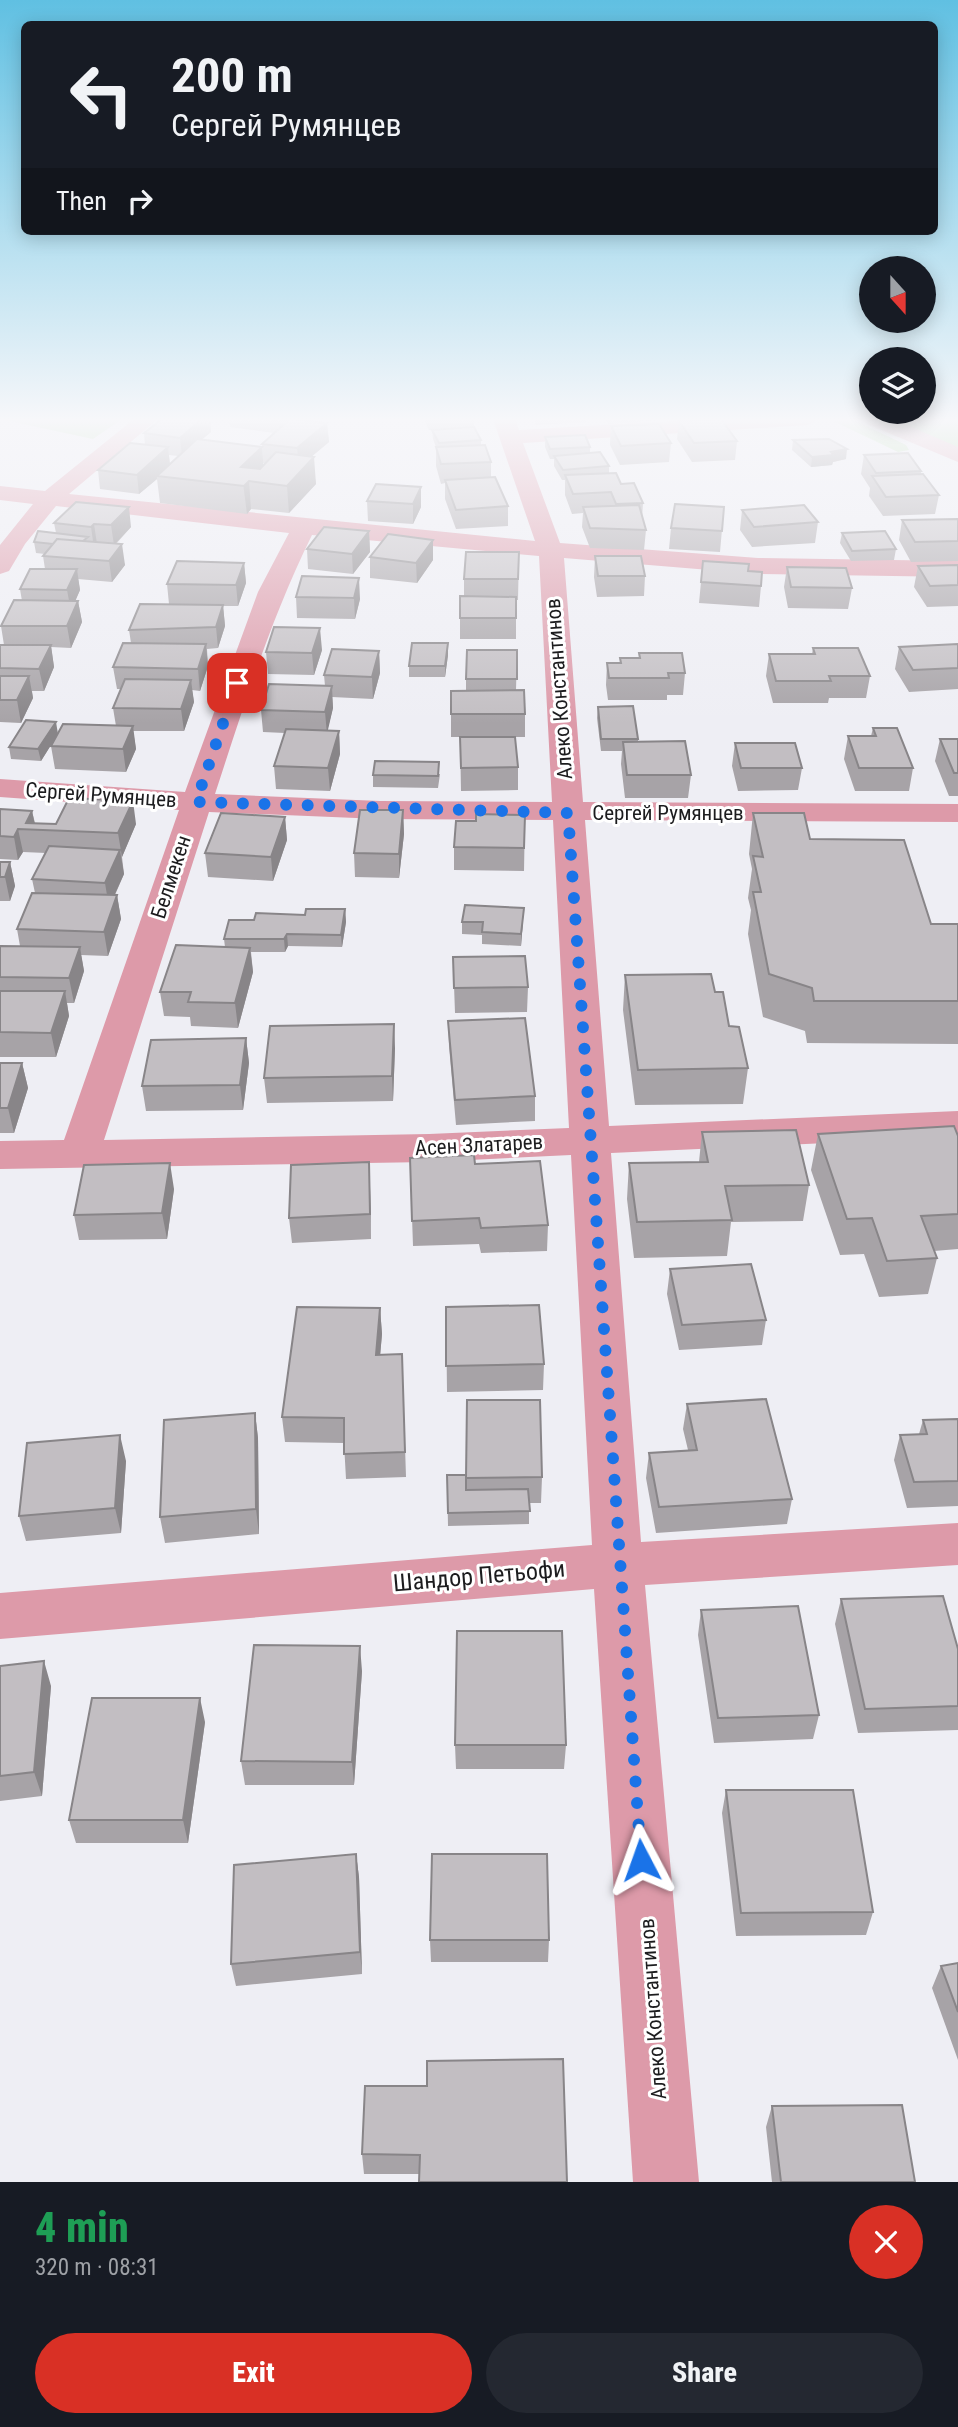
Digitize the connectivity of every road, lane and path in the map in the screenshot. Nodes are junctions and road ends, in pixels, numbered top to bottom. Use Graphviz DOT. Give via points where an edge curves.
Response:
graph roads {
  1 [pos="28,521"];
  2 [pos="245,521"];
  3 [pos="540,521"];
  4 [pos="304,527"];
  5 [pos="551,551"];
  6 [pos="0,566"];
  7 [pos="958,569"];
  8 [pos="0,788"];
  9 [pos="196,802"];
  10 [pos="568,813"];
  11 [pos="958,813"];
  12 [pos="958,1124"];
  13 [pos="592,1140"];
  14 [pos="79,1154"];
  15 [pos="0,1155"];
  16 [pos="958,1544"];
  17 [pos="618,1565"];
  18 [pos="0,1616"];
  19 [pos="666,2182"];
  1 -- 6 [label="street"];
  2 -- 4 [label="street"];
  3 -- 5 [label="street, Алеко Константинов"];
  4 -- 5 [label="street"];
  4 -- 9 [label="street, Белмекен" via="271,592"];
  5 -- 7 [label="street" via="758,566"];
  5 -- 10 [label="street, Алеко Константинов"];
  8 -- 9 [label="street, Сергей Румянцев"];
  9 -- 10 [label="street, Сергей Румянцев"];
  9 -- 14 [label="street, Белмекен"];
  10 -- 11 [label="street, Сергей Румянцев"];
  10 -- 13 [label="street, Алеко Константинов"];
  12 -- 13 [label="street, Асен Златарев"];
  13 -- 14 [label="street, Асен Златарев" via="429,1148"];
  13 -- 17 [label="street, Алеко Константинов"];
  14 -- 15 [label="street, Асен Златарев"];
  16 -- 17 [label="street, Шандор Петьофи"];
  17 -- 18 [label="street, Шандор Петьофи"];
  17 -- 19 [label="street, Алеко Константинов"];
}
